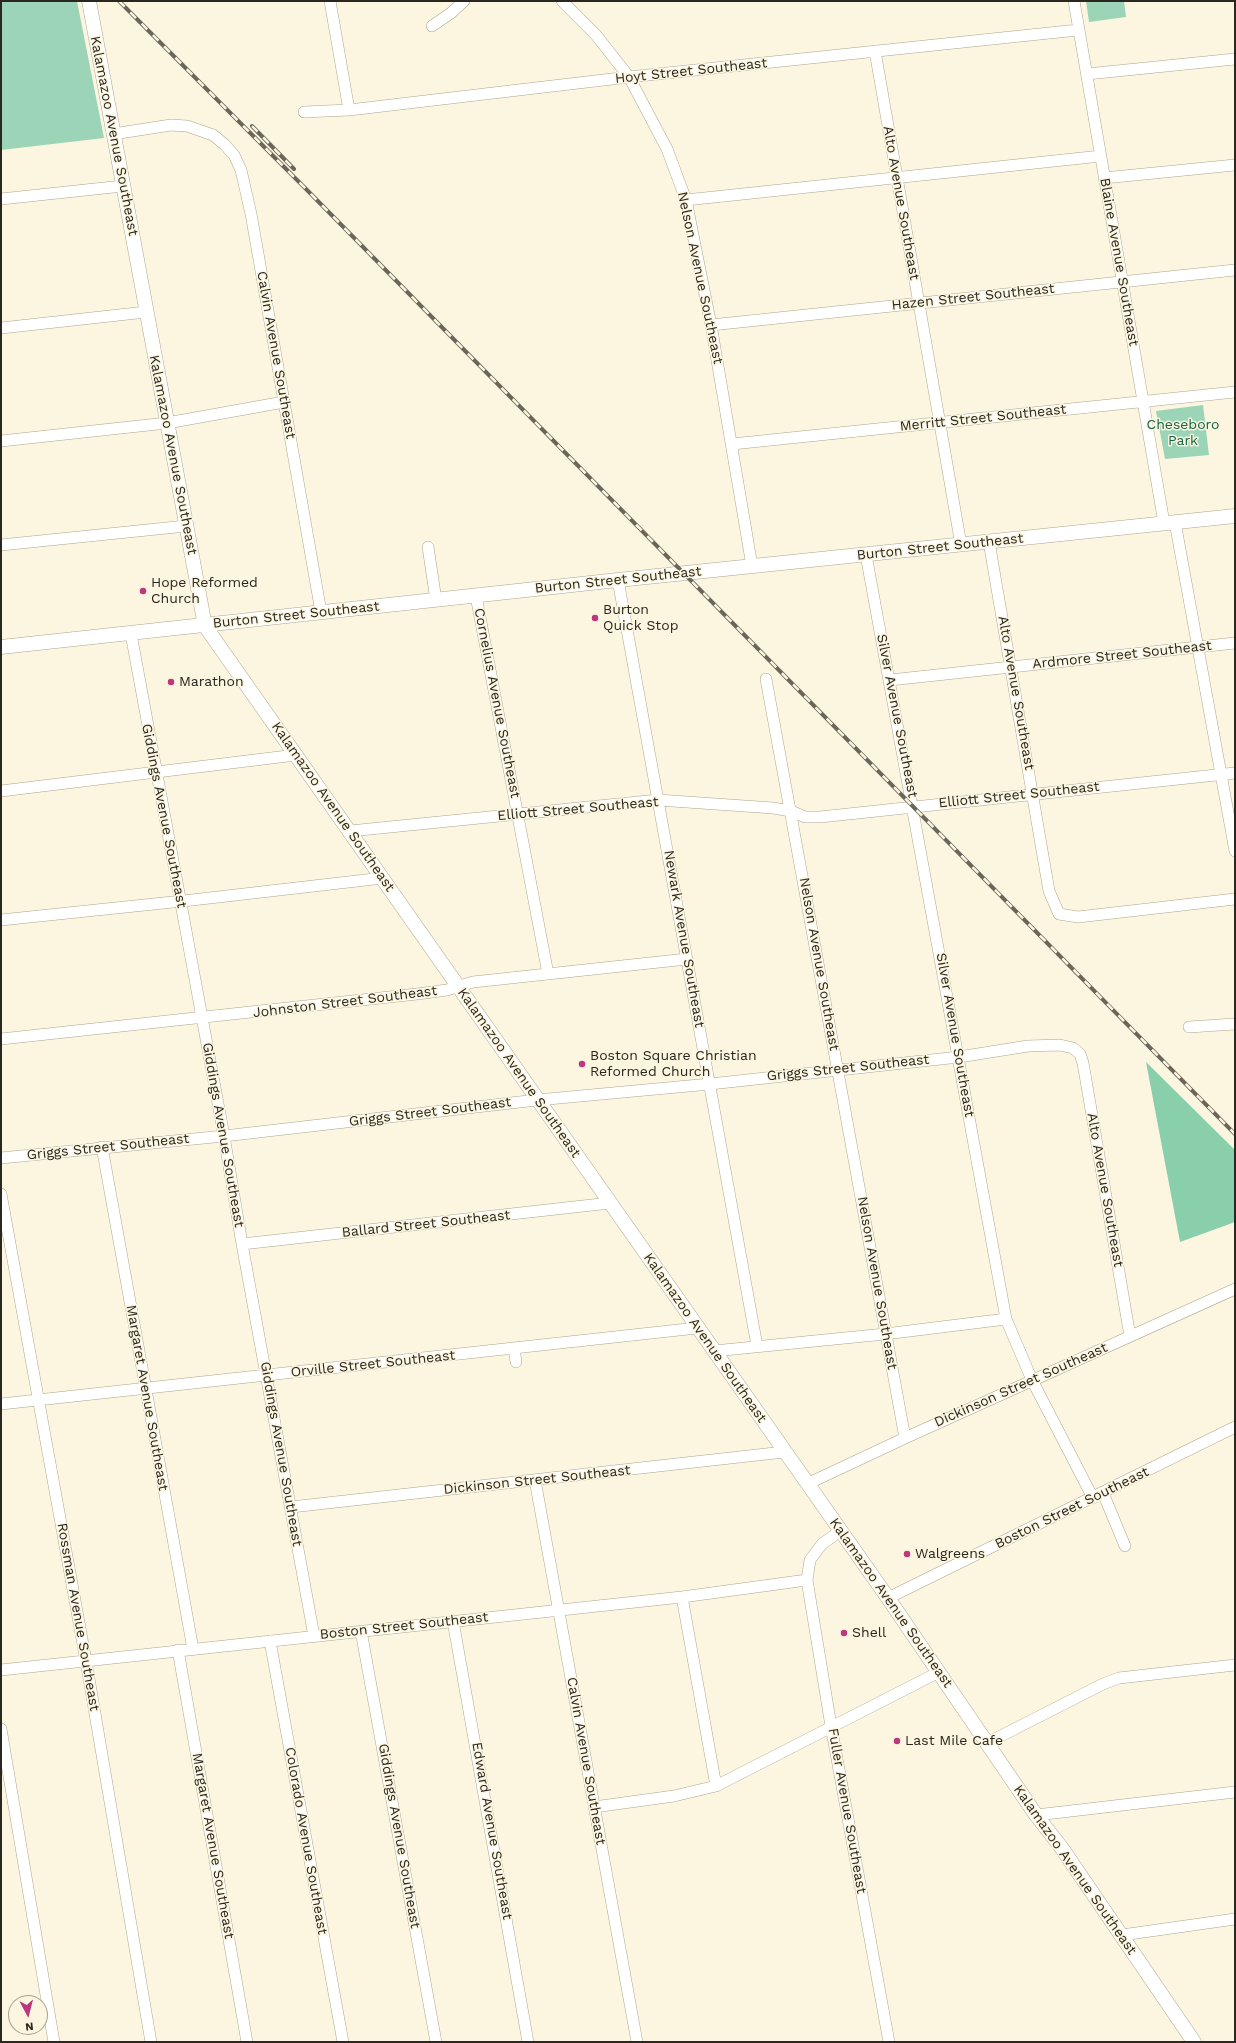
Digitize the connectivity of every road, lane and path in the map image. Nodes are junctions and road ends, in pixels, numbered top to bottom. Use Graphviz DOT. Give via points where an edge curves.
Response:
graph roads {
  1 [pos="89,1"];
  2 [pos="330,1"];
  3 [pos="464,1"];
  4 [pos="562,1"];
  5 [pos="1074,1"];
  6 [pos="432,26"];
  7 [pos="1078,30"];
  8 [pos="875,51"];
  9 [pos="1235,59"];
  10 [pos="1087,74"];
  11 [pos="629,77"];
  12 [pos="349,110"];
  13 [pos="304,112"];
  14 [pos="113,134"];
  15 [pos="1101,156"];
  16 [pos="1235,165"];
  17 [pos="897,178"];
  18 [pos="1104,178"];
  19 [pos="123,186"];
  20 [pos="1,199"];
  21 [pos="686,200"];
  22 [pos="1235,270"];
  23 [pos="1123,282"];
  24 [pos="918,303"];
  25 [pos="146,312"];
  26 [pos="711,325"];
  27 [pos="1,328"];
  28 [pos="1235,392"];
  29 [pos="1144,401"];
  30 [pos="284,402"];
  31 [pos="167,423"];
  32 [pos="940,423"];
  33 [pos="1,441"];
  34 [pos="732,444"];
  35 [pos="1235,516"];
  36 [pos="1170,523"];
  37 [pos="186,526"];
  38 [pos="989,542"];
  39 [pos="1,545"];
  40 [pos="961,545"];
  41 [pos="428,546"];
  42 [pos="866,555"];
  43 [pos="752,566"];
  44 [pos="618,580"];
  45 [pos="476,596"];
  46 [pos="436,600"];
  47 [pos="321,612"];
  48 [pos="205,626"];
  49 [pos="131,634"];
  50 [pos="1235,643"];
  51 [pos="1,647"];
  52 [pos="1198,647"];
  53 [pos="1010,667"];
  54 [pos="766,679"];
  55 [pos="890,680"];
  56 [pos="296,755"];
  57 [pos="156,772"];
  58 [pos="1235,773"];
  59 [pos="1222,774"];
  60 [pos="1,791"];
  61 [pos="1034,793"];
  62 [pos="658,800"];
  63 [pos="914,808"];
  64 [pos="791,811"];
  65 [pos="518,814"];
  66 [pos="350,831"];
  67 [pos="1235,851"];
  68 [pos="383,878"];
  69 [pos="1235,899"];
  70 [pos="181,902"];
  71 [pos="1,920"];
  72 [pos="687,959"];
  73 [pos="548,974"];
  74 [pos="458,986"];
  75 [pos="202,1018"];
  76 [pos="1235,1024"];
  77 [pos="1189,1028"];
  78 [pos="1,1038"];
  79 [pos="1073,1048"];
  80 [pos="959,1057"];
  81 [pos="838,1068"];
  82 [pos="710,1084"];
  83 [pos="537,1100"];
  84 [pos="224,1136"];
  85 [pos="102,1147"];
  86 [pos="1,1158"];
  87 [pos="1,1194"];
  88 [pos="610,1203"];
  89 [pos="242,1244"];
  90 [pos="1235,1289"];
  91 [pos="1006,1320"];
  92 [pos="697,1328"];
  93 [pos="886,1334"];
  94 [pos="1130,1336"];
  95 [pos="756,1346"];
  96 [pos="514,1348"];
  97 [pos="714,1351"];
  98 [pos="516,1362"];
  99 [pos="266,1376"];
  100 [pos="1032,1380"];
  101 [pos="145,1389"];
  102 [pos="38,1401"];
  103 [pos="1,1404"];
  104 [pos="1235,1427"];
  105 [pos="905,1438"];
  106 [pos="784,1452"];
  107 [pos="535,1480"];
  108 [pos="807,1484"];
  109 [pos="1098,1496"];
  110 [pos="291,1507"];
  111 [pos="840,1531"];
  112 [pos="1125,1546"];
  113 [pos="807,1580"];
  114 [pos="682,1597"];
  115 [pos="888,1598"];
  116 [pos="558,1610"];
  117 [pos="453,1621"];
  118 [pos="362,1631"];
  119 [pos="314,1636"];
  120 [pos="270,1641"];
  121 [pos="193,1649"];
  122 [pos="178,1650"];
  123 [pos="86,1661"];
  124 [pos="1235,1665"];
  125 [pos="1,1670"];
  126 [pos="939,1672"];
  127 [pos="831,1726"];
  128 [pos="1,1729"];
  129 [pos="987,1743"];
  130 [pos="716,1786"];
  131 [pos="1235,1792"];
  132 [pos="594,1807"];
  133 [pos="1036,1815"];
  134 [pos="1235,1919"];
  135 [pos="1122,1935"];
  136 [pos="54,2042"];
  137 [pos="151,2042"];
  138 [pos="248,2042"];
  139 [pos="343,2042"];
  140 [pos="436,2042"];
  141 [pos="528,2042"];
  142 [pos="637,2042"];
  143 [pos="889,2042"];
  144 [pos="1194,2042"];
  1 -- 14 [label="main road, Kalamazoo Avenue Southeast"];
  2 -- 12 [label="street"];
  3 -- 6 [label="street"];
  4 -- 11 [label="street, Nelson Avenue Southeast" via="596,36"];
  5 -- 7 [label="street, Blaine Avenue Southeast"];
  7 -- 8 [label="street, Hoyt Street Southeast"];
  7 -- 10 [label="street, Blaine Avenue Southeast"];
  8 -- 11 [label="street, Hoyt Street Southeast"];
  8 -- 17 [label="street, Alto Avenue Southeast"];
  9 -- 10 [label="street"];
  10 -- 15 [label="street, Blaine Avenue Southeast"];
  11 -- 12 [label="street, Hoyt Street Southeast"];
  11 -- 21 [label="street, Nelson Avenue Southeast" via="667,149"];
  12 -- 13 [label="street, Hoyt Street Southeast"];
  14 -- 19 [label="main road, Kalamazoo Avenue Southeast"];
  14 -- 30 [label="street, Calvin Avenue Southeast" via="172,125 187,126 213,135 234,155 241,170 251,214"];
  15 -- 17 [label="street"];
  15 -- 18 [label="street, Blaine Avenue Southeast"];
  16 -- 18 [label="street"];
  17 -- 21 [label="street"];
  17 -- 24 [label="street, Alto Avenue Southeast"];
  18 -- 23 [label="street, Blaine Avenue Southeast"];
  19 -- 20 [label="street"];
  19 -- 25 [label="main road, Kalamazoo Avenue Southeast"];
  21 -- 26 [label="street, Nelson Avenue Southeast"];
  22 -- 23 [label="street, Hazen Street Southeast"];
  23 -- 24 [label="street, Hazen Street Southeast"];
  23 -- 29 [label="street, Blaine Avenue Southeast"];
  24 -- 26 [label="street, Hazen Street Southeast"];
  24 -- 32 [label="street, Alto Avenue Southeast"];
  25 -- 27 [label="street"];
  25 -- 31 [label="main road, Kalamazoo Avenue Southeast"];
  26 -- 34 [label="street, Nelson Avenue Southeast"];
  28 -- 29 [label="street, Merritt Street Southeast"];
  29 -- 32 [label="street, Merritt Street Southeast"];
  29 -- 36 [label="street, Blaine Avenue Southeast"];
  30 -- 31 [label="street"];
  30 -- 47 [label="street, Calvin Avenue Southeast"];
  31 -- 33 [label="street"];
  31 -- 37 [label="main road, Kalamazoo Avenue Southeast"];
  32 -- 34 [label="street, Merritt Street Southeast"];
  32 -- 40 [label="street, Alto Avenue Southeast"];
  34 -- 43 [label="street, Nelson Avenue Southeast"];
  35 -- 36 [label="main road, Burton Street Southeast"];
  36 -- 38 [label="main road, Burton Street Southeast"];
  36 -- 52 [label="street, Blaine Avenue Southeast"];
  37 -- 39 [label="street"];
  37 -- 48 [label="main road, Kalamazoo Avenue Southeast"];
  38 -- 40 [label="main road, Burton Street Southeast"];
  38 -- 53 [label="street, Alto Avenue Southeast"];
  40 -- 42 [label="main road, Burton Street Southeast"];
  41 -- 46 [label="street"];
  42 -- 43 [label="main road, Burton Street Southeast"];
  42 -- 55 [label="street, Silver Avenue Southeast"];
  43 -- 44 [label="main road, Burton Street Southeast"];
  44 -- 45 [label="main road, Burton Street Southeast"];
  44 -- 62 [label="street, Newark Avenue Southeast"];
  45 -- 46 [label="main road, Burton Street Southeast"];
  45 -- 65 [label="street, Cornelius Avenue Southeast"];
  46 -- 47 [label="main road, Burton Street Southeast"];
  47 -- 48 [label="main road, Burton Street Southeast"];
  48 -- 49 [label="main road, Burton Street Southeast"];
  48 -- 56 [label="main road, Kalamazoo Avenue Southeast"];
  49 -- 51 [label="main road, Burton Street Southeast"];
  49 -- 57 [label="street, Giddings Avenue Southeast"];
  50 -- 52 [label="street, Ardmore Street Southeast"];
  52 -- 53 [label="street, Ardmore Street Southeast"];
  52 -- 59 [label="street, Blaine Avenue Southeast"];
  53 -- 55 [label="street, Ardmore Street Southeast"];
  53 -- 61 [label="street, Alto Avenue Southeast"];
  54 -- 64 [label="street, Nelson Avenue Southeast"];
  55 -- 63 [label="street, Silver Avenue Southeast"];
  56 -- 57 [label="street"];
  56 -- 66 [label="main road, Kalamazoo Avenue Southeast"];
  57 -- 60 [label="street"];
  57 -- 70 [label="street, Giddings Avenue Southeast"];
  58 -- 59 [label="street, Elliott Street Southeast"];
  59 -- 61 [label="street, Elliott Street Southeast"];
  59 -- 67 [label="street, Blaine Avenue Southeast"];
  61 -- 63 [label="street, Elliott Street Southeast"];
  61 -- 69 [label="street, Alto Avenue Southeast" via="1049,891 1059,914 1078,917"];
  62 -- 64 [label="street, Elliott Street Southeast"];
  62 -- 65 [label="street, Elliott Street Southeast"];
  62 -- 72 [label="street, Newark Avenue Southeast"];
  63 -- 64 [label="street, Elliott Street Southeast" via="820,817 805,817"];
  63 -- 80 [label="street, Silver Avenue Southeast"];
  64 -- 81 [label="street, Nelson Avenue Southeast"];
  65 -- 66 [label="street, Elliott Street Southeast"];
  65 -- 73 [label="street, Cornelius Avenue Southeast"];
  66 -- 68 [label="main road, Kalamazoo Avenue Southeast"];
  68 -- 70 [label="street"];
  68 -- 74 [label="main road, Kalamazoo Avenue Southeast"];
  70 -- 71 [label="street"];
  70 -- 75 [label="street, Giddings Avenue Southeast"];
  72 -- 73 [label="street, Johnston Street Southeast"];
  72 -- 82 [label="street, Newark Avenue Southeast"];
  73 -- 74 [label="street, Johnston Street Southeast"];
  74 -- 75 [label="street, Johnston Street Southeast" via="448,990 417,994"];
  74 -- 83 [label="main road, Kalamazoo Avenue Southeast"];
  75 -- 78 [label="street, Johnston Street Southeast"];
  75 -- 84 [label="street, Giddings Avenue Southeast"];
  76 -- 77 [label="street"];
  79 -- 80 [label="street, Griggs Street Southeast" via="1060,1045 1028,1046"];
  79 -- 94 [label="street, Alto Avenue Southeast" via="1080,1054 1084,1063"];
  80 -- 81 [label="street, Griggs Street Southeast"];
  80 -- 91 [label="street, Silver Avenue Southeast"];
  81 -- 82 [label="street, Griggs Street Southeast"];
  81 -- 93 [label="street, Nelson Avenue Southeast"];
  82 -- 83 [label="street, Griggs Street Southeast"];
  82 -- 95 [label="street, Newark Avenue Southeast"];
  83 -- 84 [label="street, Griggs Street Southeast"];
  83 -- 88 [label="main road, Kalamazoo Avenue Southeast"];
  84 -- 85 [label="street, Griggs Street Southeast"];
  84 -- 89 [label="street, Giddings Avenue Southeast"];
  85 -- 86 [label="street, Griggs Street Southeast"];
  85 -- 101 [label="street, Margaret Avenue Southeast"];
  87 -- 102 [label="street, Rossman Avenue Southeast"];
  88 -- 89 [label="street, Ballard Street Southeast"];
  88 -- 92 [label="main road, Kalamazoo Avenue Southeast"];
  89 -- 99 [label="street, Giddings Avenue Southeast"];
  90 -- 94 [label="street, Dickinson Street Southeast"];
  91 -- 93 [label="street"];
  91 -- 100 [label="street, Silver Avenue Southeast"];
  92 -- 96 [label="street, Orville Street Southeast"];
  92 -- 97 [label="main road, Kalamazoo Avenue Southeast"];
  93 -- 95 [label="street"];
  93 -- 105 [label="street, Nelson Avenue Southeast"];
  94 -- 100 [label="street, Dickinson Street Southeast"];
  95 -- 97 [label="street"];
  96 -- 98 [label="street"];
  96 -- 99 [label="street, Orville Street Southeast"];
  97 -- 106 [label="main road, Kalamazoo Avenue Southeast"];
  99 -- 101 [label="street, Orville Street Southeast"];
  99 -- 110 [label="street, Giddings Avenue Southeast"];
  100 -- 105 [label="street, Dickinson Street Southeast"];
  100 -- 109 [label="street, Silver Avenue Southeast"];
  101 -- 102 [label="street, Orville Street Southeast"];
  101 -- 121 [label="street, Margaret Avenue Southeast"];
  102 -- 103 [label="street, Orville Street Southeast"];
  102 -- 123 [label="street, Rossman Avenue Southeast"];
  104 -- 109 [label="street, Boston Street Southeast"];
  105 -- 108 [label="street, Dickinson Street Southeast"];
  106 -- 107 [label="street, Dickinson Street Southeast"];
  106 -- 108 [label="main road, Kalamazoo Avenue Southeast"];
  107 -- 110 [label="street, Dickinson Street Southeast"];
  107 -- 116 [label="street, Calvin Avenue Southeast"];
  108 -- 111 [label="main road, Kalamazoo Avenue Southeast"];
  109 -- 112 [label="street, Silver Avenue Southeast"];
  109 -- 115 [label="street, Boston Street Southeast"];
  110 -- 119 [label="street, Giddings Avenue Southeast"];
  111 -- 113 [label="street" via="822,1544 810,1560"];
  111 -- 115 [label="main road, Kalamazoo Avenue Southeast"];
  113 -- 114 [label="street, Boston Street Southeast"];
  113 -- 127 [label="street, Fuller Avenue Southeast"];
  114 -- 116 [label="street, Boston Street Southeast"];
  114 -- 130 [label="street"];
  115 -- 126 [label="main road, Kalamazoo Avenue Southeast"];
  116 -- 117 [label="street, Boston Street Southeast"];
  116 -- 132 [label="street, Calvin Avenue Southeast"];
  117 -- 118 [label="street, Boston Street Southeast"];
  117 -- 141 [label="street, Edward Avenue Southeast"];
  118 -- 119 [label="street, Boston Street Southeast"];
  118 -- 140 [label="street, Giddings Avenue Southeast"];
  119 -- 120 [label="street, Boston Street Southeast"];
  120 -- 121 [label="street, Boston Street Southeast"];
  120 -- 139 [label="street, Colorado Avenue Southeast"];
  121 -- 122 [label="street, Boston Street Southeast"];
  122 -- 123 [label="street, Boston Street Southeast"];
  122 -- 138 [label="street, Margaret Avenue Southeast"];
  123 -- 125 [label="street, Boston Street Southeast"];
  123 -- 137 [label="street, Rossman Avenue Southeast"];
  124 -- 129 [label="street" via="1119,1678"];
  126 -- 127 [label="street"];
  126 -- 129 [label="main road, Kalamazoo Avenue Southeast"];
  127 -- 130 [label="street"];
  127 -- 143 [label="street, Fuller Avenue Southeast"];
  128 -- 136 [label="street"];
  129 -- 133 [label="main road, Kalamazoo Avenue Southeast"];
  130 -- 132 [label="street" via="681,1795"];
  131 -- 133 [label="street"];
  132 -- 142 [label="street, Calvin Avenue Southeast"];
  133 -- 135 [label="main road, Kalamazoo Avenue Southeast"];
  134 -- 135 [label="street"];
  135 -- 144 [label="main road, Kalamazoo Avenue Southeast"];
}
